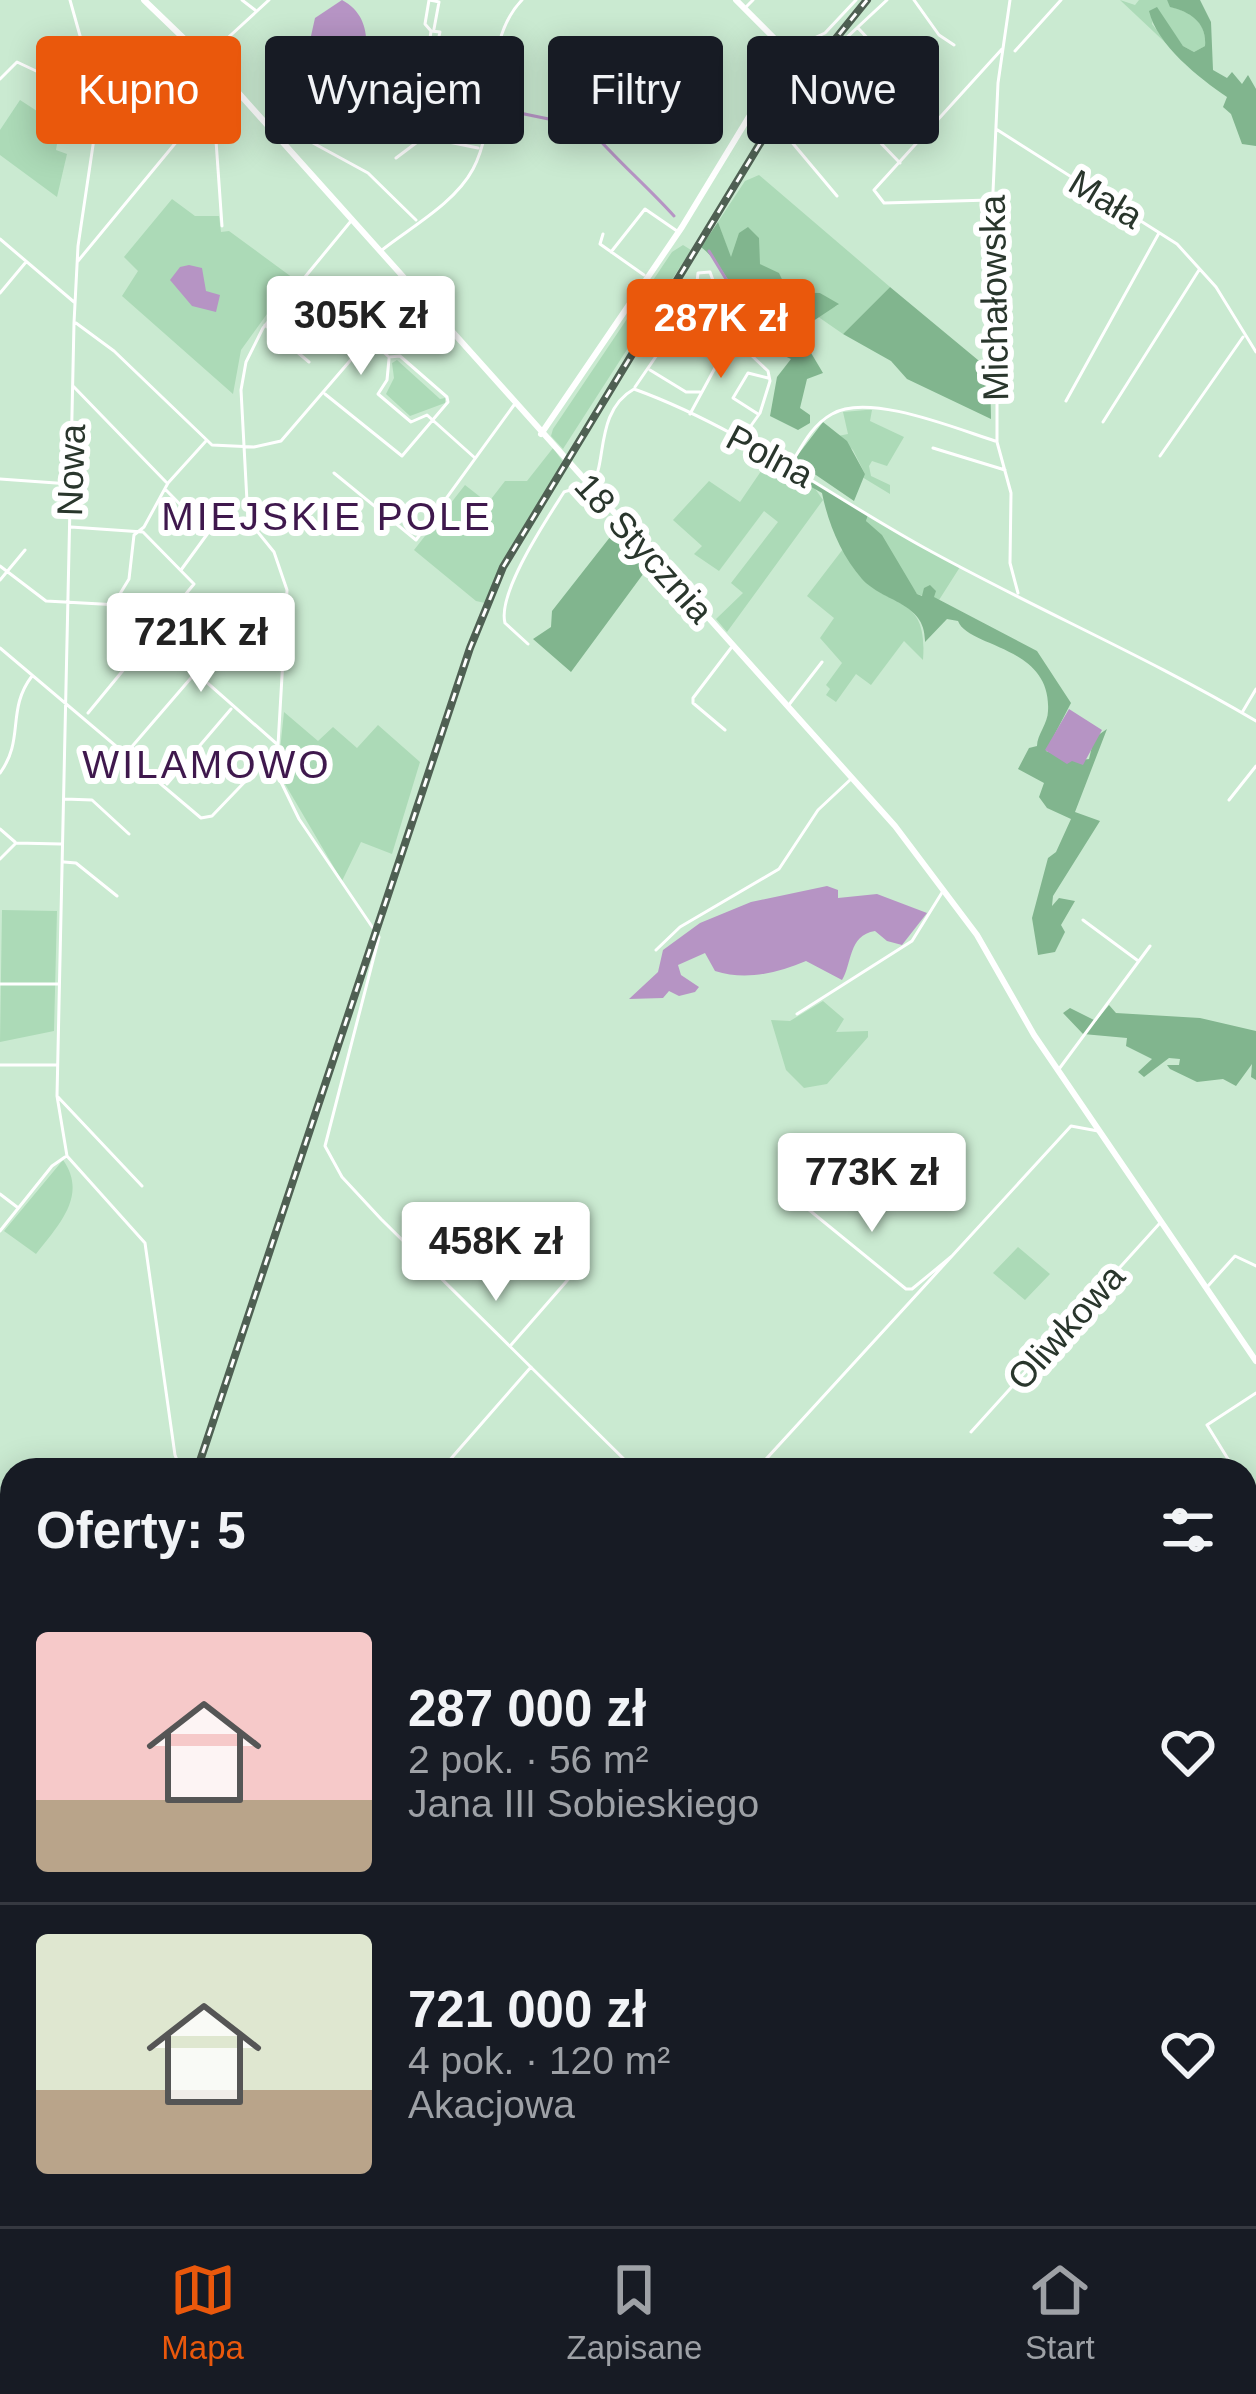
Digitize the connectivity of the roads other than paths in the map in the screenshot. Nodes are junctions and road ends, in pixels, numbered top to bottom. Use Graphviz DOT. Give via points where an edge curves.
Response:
graph roads {
  1 [pos="70,0"];
  2 [pos="144,0"];
  3 [pos="242,0"];
  4 [pos="269,0"];
  5 [pos="435,0"];
  6 [pos="522,0"];
  7 [pos="736,0"];
  8 [pos="754,0"];
  9 [pos="856,0"];
  10 [pos="887,0"];
  11 [pos="914,0"];
  12 [pos="1010,0"];
  13 [pos="1061,0"];
  14 [pos="745,8"];
  15 [pos="255,10"];
  16 [pos="856,27"];
  17 [pos="433,31"];
  18 [pos="80,36"];
  19 [pos="183,36"];
  20 [pos="229,36"];
  21 [pos="432,36"];
  22 [pos="503,36"];
  23 [pos="770,36"];
  24 [pos="818,36"];
  25 [pos="850,36"];
  26 [pos="865,36"];
  27 [pos="954,45"];
  28 [pos="1004,47"];
  29 [pos="1015,51"];
  30 [pos="36,71"];
  31 [pos="0,79"];
  32 [pos="241,96"];
  33 [pos="747,121"];
  34 [pos="265,123"];
  35 [pos="994,129"];
  36 [pos="96,144"];
  37 [pos="174,144"];
  38 [pos="216,144"];
  39 [pos="284,144"];
  40 [pos="314,144"];
  41 [pos="481,144"];
  42 [pos="793,144"];
  43 [pos="882,144"];
  44 [pos="480,149"];
  45 [pos="396,158"];
  46 [pos="900,163"];
  47 [pos="837,196"];
  48 [pos="992,200"];
  49 [pos="352,220"];
  50 [pos="418,221"];
  51 [pos="222,226"];
  52 [pos="1159,231"];
  53 [pos="679,232"];
  54 [pos="603,234"];
  55 [pos="80,236"];
  56 [pos="0,239"];
  57 [pos="96,239"];
  58 [pos="381,252"];
  59 [pos="611,252"];
  60 [pos="26,261"];
  61 [pos="77,262"];
  62 [pos="1200,269"];
  63 [pos="648,278"];
  64 [pos="412,288"];
  65 [pos="0,293"];
  66 [pos="75,304"];
  67 [pos="685,314"];
  68 [pos="74,323"];
  69 [pos="266,325"];
  70 [pos="1244,336"];
  71 [pos="369,339"];
  72 [pos="1256,339"];
  73 [pos="1256,352"];
  74 [pos="389,357"];
  75 [pos="309,362"];
  76 [pos="649,368"];
  77 [pos="767,378"];
  78 [pos="73,386"];
  79 [pos="634,389"];
  80 [pos="324,393"];
  81 [pos="702,393"];
  82 [pos="1066,401"];
  83 [pos="515,404"];
  84 [pos="690,414"];
  85 [pos="760,415"];
  86 [pos="432,420"];
  87 [pos="1103,422"];
  88 [pos="541,434"];
  89 [pos="741,440"];
  90 [pos="206,441"];
  91 [pos="997,442"];
  92 [pos="243,448"];
  93 [pos="933,448"];
  94 [pos="1160,456"];
  95 [pos="475,458"];
  96 [pos="791,464"];
  97 [pos="1007,470"];
  98 [pos="334,473"];
  99 [pos="0,479"];
  100 [pos="70,484"];
  101 [pos="166,486"];
  102 [pos="589,486"];
  103 [pos="69,527"];
  104 [pos="137,530"];
  105 [pos="26,550"];
  106 [pos="0,566"];
  107 [pos="181,570"];
  108 [pos="7,572"];
  109 [pos="1012,575"];
  110 [pos="0,580"];
  111 [pos="1000,584"];
  112 [pos="1018,593"];
  113 [pos="68,602"];
  114 [pos="114,604"];
  115 [pos="246,614"];
  116 [pos="151,638"];
  117 [pos="529,644"];
  118 [pos="732,646"];
  119 [pos="0,648"];
  120 [pos="822,662"];
  121 [pos="33,674"];
  122 [pos="193,675"];
  123 [pos="1256,689"];
  124 [pos="64,699"];
  125 [pos="787,707"];
  126 [pos="232,708"];
  127 [pos="1242,712"];
  128 [pos="85,716"];
  129 [pos="1256,721"];
  130 [pos="725,730"];
  131 [pos="278,746"];
  132 [pos="128,752"];
  133 [pos="278,763"];
  134 [pos="1256,766"];
  135 [pos="0,773"];
  136 [pos="852,778"];
  137 [pos="166,785"];
  138 [pos="64,799"];
  139 [pos="1229,800"];
  140 [pos="0,829"];
  141 [pos="129,834"];
  142 [pos="16,843"];
  143 [pos="63,844"];
  144 [pos="0,859"];
  145 [pos="62,862"];
  146 [pos="943,890"];
  147 [pos="117,896"];
  148 [pos="1083,920"];
  149 [pos="1150,946"];
  150 [pos="656,950"];
  151 [pos="1138,961"];
  152 [pos="0,983"];
  153 [pos="59,984"];
  154 [pos="797,1014"];
  155 [pos="0,1065"];
  156 [pos="58,1065"];
  157 [pos="1058,1070"];
  158 [pos="57,1096"];
  159 [pos="1100,1131"];
  160 [pos="67,1156"];
  161 [pos="142,1186"];
  162 [pos="781,1187"];
  163 [pos="0,1194"];
  164 [pos="19,1208"];
  165 [pos="1161,1221"];
  166 [pos="0,1231"];
  167 [pos="954,1256"];
  168 [pos="1256,1266"];
  169 [pos="572,1275"];
  170 [pos="1207,1288"];
  171 [pos="511,1345"];
  172 [pos="1256,1360"];
  173 [pos="532,1365"];
  174 [pos="1256,1393"];
  175 [pos="971,1432"];
  176 [pos="180,1458"];
  177 [pos="451,1458"];
  178 [pos="623,1458"];
  179 [pos="767,1458"];
  180 [pos="1227,1458"];
  1 -- 18 [label="street, Nowa"];
  2 -- 19 [label="street, 18 Stycznia"];
  3 -- 15 [label="street"];
  4 -- 15 [label="street"];
  5 -- 17 [label="street"];
  5 -- 17 [label="street" via="428,0 425,24"];
  6 -- 22 [label="street"];
  7 -- 14 [label="street"];
  8 -- 14 [label="street"];
  9 -- 24 [label="street"];
  10 -- 16 [label="street"];
  11 -- 27 [label="street"];
  12 -- 28 [label="street, Michałowska"];
  13 -- 29 [label="street"];
  14 -- 23 [label="street"];
  15 -- 20 [label="street"];
  16 -- 25 [label="street"];
  16 -- 26 [label="street"];
  17 -- 21 [label="street"];
  28 -- 35 [label="street, Michałowska"];
  28 -- 46 [label="street"];
  30 -- 31 [label="street" via="17,62"];
  32 -- 34 [label="street, 18 Stycznia"];
  33 -- 53 [label="street"];
  35 -- 48 [label="street, Michałowska"];
  35 -- 52 [label="street, Mała"];
  36 -- 55 [label="street, Nowa"];
  37 -- 57 [label="street"];
  38 -- 51 [label="street"];
  39 -- 49 [label="street, 18 Stycznia"];
  40 -- 50 [label="street" via="368,173"];
  41 -- 44 [label="street"];
  42 -- 47 [label="street"];
  43 -- 46 [label="street"];
  44 -- 45 [label="street" via="424,137"];
  44 -- 50 [label="street" via="463,184"];
  46 -- 48 [label="street" via="874,190 884,203"];
  48 -- 91 [label="street, Michałowska"];
  49 -- 58 [label="street, 18 Stycznia"];
  49 -- 69 [label="street"];
  50 -- 58 [label="street"];
  52 -- 62 [label="street, Mała"];
  52 -- 82 [label="street"];
  53 -- 59 [label="street" via="646,209"];
  53 -- 63 [label="street"];
  54 -- 59 [label="street" via="600,244"];
  55 -- 57 [label="street"];
  55 -- 61 [label="street, Nowa"];
  56 -- 60 [label="street"];
  57 -- 61 [label="street"];
  58 -- 64 [label="street, 18 Stycznia"];
  59 -- 63 [label="street"];
  60 -- 65 [label="street"];
  60 -- 66 [label="street"];
  61 -- 66 [label="street, Nowa"];
  62 -- 70 [label="street, Mała"];
  62 -- 87 [label="street"];
  63 -- 88 [label="street"];
  64 -- 71 [label="street"];
  64 -- 83 [label="street, 18 Stycznia"];
  66 -- 68 [label="street, Nowa"];
  67 -- 76 [label="street"];
  67 -- 77 [label="street" via="698,273 710,272 734,339"];
  67 -- 81 [label="street" via="720,323 728,344"];
  68 -- 78 [label="street, Nowa"];
  68 -- 90 [label="street"];
  69 -- 75 [label="street"];
  69 -- 92 [label="street" via="243,374"];
  70 -- 72 [label="street"];
  70 -- 73 [label="street, Mała"];
  70 -- 94 [label="street"];
  71 -- 74 [label="street"];
  71 -- 80 [label="street"];
  74 -- 86 [label="street" via="400,356 447,397"];
  74 -- 86 [label="street" via="378,394 411,422 422,414"];
  76 -- 79 [label="street"];
  76 -- 81 [label="street"];
  77 -- 85 [label="street"];
  77 -- 85 [label="street" via="748,373 733,398"];
  78 -- 100 [label="street, Nowa"];
  78 -- 101 [label="street"];
  79 -- 84 [label="street, Polna"];
  79 -- 102 [label="street" via="603,429"];
  80 -- 86 [label="street" via="402,456"];
  80 -- 92 [label="street" via="278,443"];
  81 -- 84 [label="street"];
  83 -- 88 [label="street, 18 Stycznia"];
  83 -- 95 [label="street"];
  84 -- 89 [label="street, Polna"];
  85 -- 89 [label="street"];
  86 -- 95 [label="street"];
  88 -- 102 [label="street, 18 Stycznia"];
  89 -- 96 [label="street, Polna"];
  90 -- 92 [label="street"];
  90 -- 101 [label="street"];
  91 -- 96 [label="street" via="880,408 851,408 810,433"];
  91 -- 97 [label="street, Michałowska"];
  92 -- 131 [label="street" via="250,526 270,545 287,590"];
  93 -- 97 [label="street"];
  95 -- 98 [label="street" via="416,540"];
  96 -- 111 [label="street, Polna"];
  97 -- 109 [label="street, Michałowska"];
  99 -- 100 [label="street"];
  100 -- 103 [label="street, Nowa"];
  101 -- 104 [label="street"];
  101 -- 107 [label="street" via="208,532"];
  102 -- 117 [label="street" via="564,492 505,606 505,623"];
  102 -- 118 [label="street, 18 Stycznia"];
  103 -- 104 [label="street"];
  103 -- 113 [label="street, Nowa"];
  104 -- 107 [label="street"];
  104 -- 114 [label="street" via="129,579"];
  105 -- 108 [label="street"];
  106 -- 108 [label="street"];
  107 -- 116 [label="street" via="194,589"];
  108 -- 110 [label="street"];
  108 -- 113 [label="street" via="36,597"];
  109 -- 111 [label="street"];
  109 -- 112 [label="street, Michałowska"];
  111 -- 112 [label="street, Polna"];
  112 -- 127 [label="street, Polna"];
  113 -- 114 [label="street"];
  113 -- 124 [label="street, Nowa"];
  114 -- 116 [label="street"];
  115 -- 122 [label="street"];
  116 -- 122 [label="street"];
  116 -- 128 [label="street"];
  118 -- 125 [label="street, 18 Stycznia"];
  118 -- 130 [label="street" via="693,698"];
  119 -- 121 [label="street"];
  120 -- 125 [label="street"];
  121 -- 124 [label="street"];
  121 -- 135 [label="street" via="17,695 15,750"];
  122 -- 126 [label="street"];
  122 -- 132 [label="street"];
  123 -- 127 [label="street"];
  124 -- 128 [label="street"];
  124 -- 138 [label="street, Nowa"];
  125 -- 136 [label="street, 18 Stycznia"];
  126 -- 131 [label="street"];
  126 -- 137 [label="street"];
  127 -- 129 [label="street, Polna"];
  128 -- 132 [label="street"];
  131 -- 133 [label="street"];
  132 -- 137 [label="street"];
  133 -- 137 [label="street" via="260,766 212,816 201,818"];
  133 -- 171 [label="street" via="299,819 380,937 324,1136 329,1159"];
  134 -- 139 [label="street"];
  136 -- 146 [label="street, 18 Stycznia"];
  136 -- 150 [label="street" via="818,810 779,869 680,927"];
  138 -- 141 [label="street" via="92,800"];
  138 -- 143 [label="street, Nowa"];
  140 -- 142 [label="street"];
  142 -- 143 [label="street"];
  142 -- 144 [label="street"];
  143 -- 145 [label="street, Nowa"];
  145 -- 147 [label="street" via="76,863"];
  145 -- 153 [label="street, Nowa"];
  146 -- 154 [label="street" via="912,941"];
  146 -- 157 [label="street, 18 Stycznia"];
  148 -- 151 [label="street"];
  149 -- 151 [label="street"];
  151 -- 157 [label="street"];
  152 -- 153 [label="street"];
  153 -- 156 [label="street, Nowa"];
  155 -- 156 [label="street"];
  156 -- 158 [label="street, Nowa"];
  157 -- 159 [label="street, 18 Stycznia"];
  158 -- 160 [label="street, Nowa"];
  158 -- 161 [label="street"];
  159 -- 165 [label="street, 18 Stycznia"];
  159 -- 167 [label="street" via="1070,1126"];
  160 -- 164 [label="street"];
  160 -- 176 [label="street" via="145,1244"];
  162 -- 167 [label="street" via="906,1289"];
  163 -- 164 [label="street"];
  164 -- 166 [label="street"];
  165 -- 170 [label="street, 18 Stycznia"];
  165 -- 175 [label="street, Oliwkowa"];
  167 -- 179 [label="street"];
  168 -- 170 [label="street" via="1235,1256"];
  169 -- 171 [label="street"];
  170 -- 172 [label="street, 18 Stycznia"];
  171 -- 173 [label="street"];
  173 -- 177 [label="street"];
  173 -- 178 [label="street"];
  174 -- 180 [label="street" via="1207,1426"];
}
